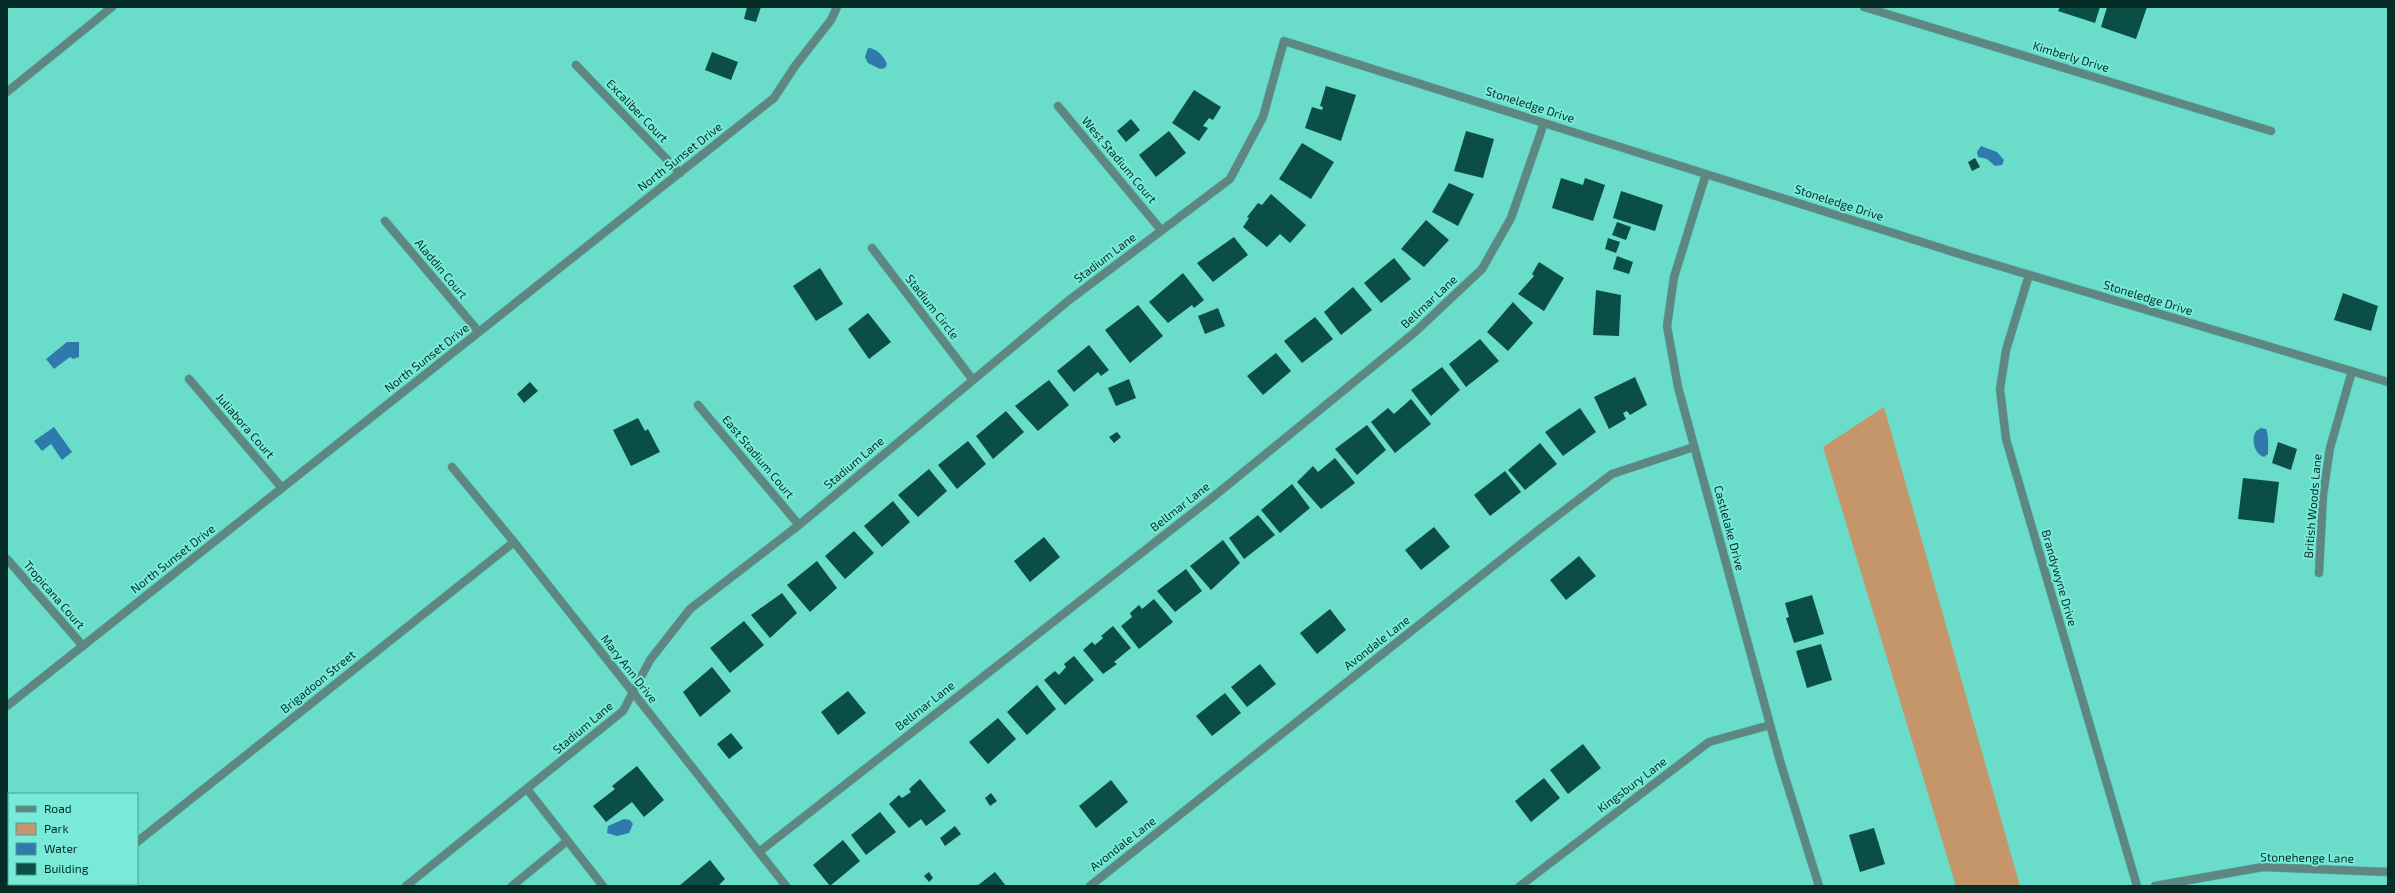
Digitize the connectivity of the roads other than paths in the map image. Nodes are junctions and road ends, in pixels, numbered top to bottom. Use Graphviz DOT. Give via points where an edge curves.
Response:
graph roads {
  1 [pos="112,7"];
  2 [pos="837,7"];
  3 [pos="1864,7"];
  4 [pos="1284,41"];
  5 [pos="576,65"];
  6 [pos="7,92"];
  7 [pos="1058,106"];
  8 [pos="1544,123"];
  9 [pos="2272,131"];
  10 [pos="680,173"];
  11 [pos="1706,174"];
  12 [pos="386,221"];
  13 [pos="1162,230"];
  14 [pos="872,248"];
  15 [pos="2029,274"];
  16 [pos="479,332"];
  17 [pos="2352,371"];
  18 [pos="189,379"];
  19 [pos="973,380"];
  20 [pos="2388,382"];
  21 [pos="698,405"];
  22 [pos="1694,447"];
  23 [pos="452,467"];
  24 [pos="282,488"];
  25 [pos="799,525"];
  26 [pos="514,542"];
  27 [pos="7,559"];
  28 [pos="2319,573"];
  29 [pos="83,646"];
  30 [pos="633,692"];
  31 [pos="7,706"];
  32 [pos="1770,725"];
  33 [pos="527,789"];
  34 [pos="138,841"];
  35 [pos="567,841"];
  36 [pos="759,852"];
  37 [pos="2388,872"];
  38 [pos="598,884"];
  39 [pos="406,886"];
  40 [pos="512,886"];
  41 [pos="786,886"];
  42 [pos="1090,886"];
  43 [pos="1520,886"];
  44 [pos="1819,886"];
  45 [pos="2137,886"];
  46 [pos="2155,886"];
  1 -- 6 [label="street"];
  2 -- 10 [label="street, North Sunset Drive" via="831,20 774,98"];
  3 -- 9 [label="street, Kimberly Drive"];
  4 -- 8 [label="street, Stoneledge Drive"];
  4 -- 13 [label="street, Stadium Lane" via="1264,117 1230,179"];
  5 -- 10 [label="street, Excaliber Court"];
  7 -- 13 [label="street, West Stadium Court"];
  8 -- 11 [label="street, Stoneledge Drive"];
  8 -- 36 [label="street, Bellmar Lane" via="1511,218 1482,270 1414,333 1213,497"];
  10 -- 16 [label="street, North Sunset Drive"];
  11 -- 15 [label="street, Stoneledge Drive"];
  11 -- 22 [label="street, Castlelake Drive" via="1674,277 1667,326 1678,387"];
  12 -- 16 [label="street, Aladdin Court"];
  13 -- 19 [label="street, Stadium Lane" via="1068,301"];
  14 -- 19 [label="street, Stadium Circle"];
  15 -- 17 [label="street, Stoneledge Drive"];
  15 -- 45 [label="street, Brandywyne Drive" via="2005,356 2000,389 2006,440"];
  16 -- 24 [label="street, North Sunset Drive"];
  17 -- 20 [label="street, Stoneledge Drive"];
  17 -- 28 [label="street, British Woods Lane" via="2330,448 2323,495"];
  18 -- 24 [label="street, Juliabora Court"];
  19 -- 25 [label="street, Stadium Lane"];
  21 -- 25 [label="street, East Stadium Court"];
  22 -- 32 [label="street, Castlelake Drive"];
  22 -- 42 [label="street, Avondale Lane" via="1612,474"];
  23 -- 26 [label="street, Mary Ann Drive"];
  24 -- 29 [label="street, North Sunset Drive"];
  25 -- 30 [label="street, Stadium Lane" via="690,609 650,660"];
  26 -- 30 [label="street, Mary Ann Drive"];
  26 -- 34 [label="street, Brigadoon Street"];
  27 -- 29 [label="street, Tropicana Court"];
  29 -- 31 [label="street, North Sunset Drive"];
  30 -- 33 [label="street, Stadium Lane" via="623,710"];
  30 -- 36 [label="street, Mary Ann Drive"];
  32 -- 43 [label="street, Kingsbury Lane" via="1709,742"];
  32 -- 44 [label="street, Castlelake Drive"];
  33 -- 35 [label="street"];
  33 -- 39 [label="street, Stadium Lane"];
  35 -- 38 [label="street"];
  35 -- 40 [label="street"];
  36 -- 41 [label="street, Mary Ann Drive"];
  37 -- 46 [label="street, Stonehenge Lane" via="2263,867"];
}
